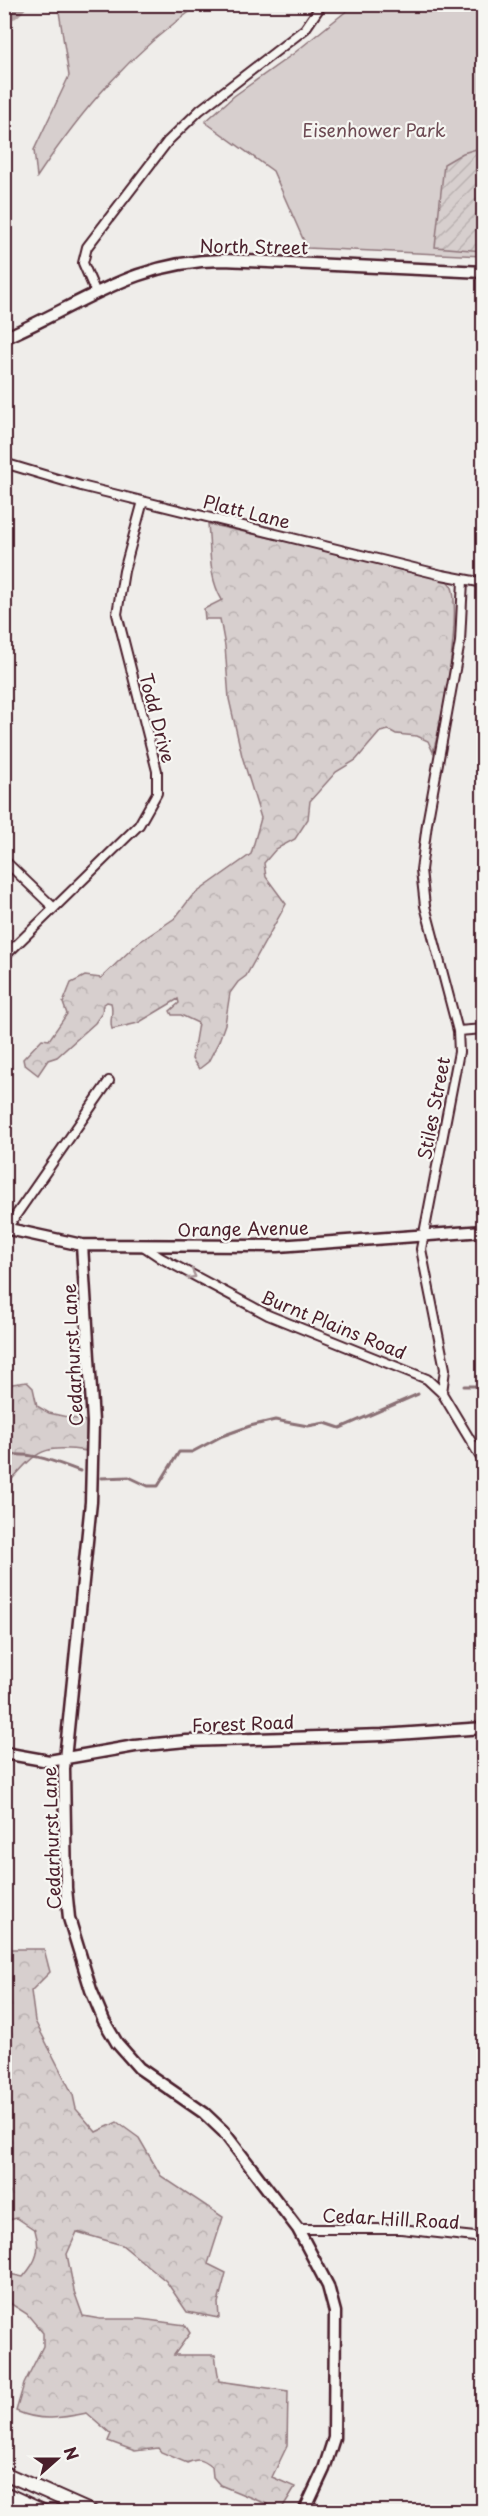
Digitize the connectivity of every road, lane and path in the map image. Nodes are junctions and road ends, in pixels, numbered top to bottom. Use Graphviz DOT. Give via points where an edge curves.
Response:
graph roads {
  1 [pos="320,7"];
  2 [pos="483,272"];
  3 [pos="96,293"];
  4 [pos="4,338"];
  5 [pos="4,463"];
  6 [pos="143,501"];
  7 [pos="463,580"];
  8 [pos="483,583"];
  9 [pos="4,860"];
  10 [pos="54,908"];
  11 [pos="4,957"];
  12 [pos="483,1029"];
  13 [pos="458,1031"];
  14 [pos="109,1081"];
  15 [pos="6,1228"];
  16 [pos="483,1231"];
  17 [pos="423,1236"];
  18 [pos="82,1245"];
  19 [pos="142,1245"];
  20 [pos="442,1393"];
  21 [pos="483,1463"];
  22 [pos="483,1728"];
  23 [pos="4,1754"];
  24 [pos="65,1759"];
  25 [pos="297,2229"];
  26 [pos="483,2238"];
  27 [pos="4,2473"];
  28 [pos="4,2493"];
  29 [pos="45,2511"];
  30 [pos="92,2511"];
  31 [pos="304,2511"];
  1 -- 3 [label="street" via="304,29 200,110 168,141 87,247 83,263"];
  2 -- 3 [label="main road, North Street" via="206,260 143,272"];
  3 -- 4 [label="main road, North Street"];
  5 -- 6 [label="street, Platt Lane"];
  6 -- 7 [label="street, Platt Lane"];
  6 -- 10 [label="street, Todd Drive" via="117,614 158,787 140,825"];
  7 -- 8 [label="street, Platt Lane"];
  7 -- 13 [label="street, Stiles Street" via="460,642 422,870 425,906"];
  9 -- 10 [label="street"];
  10 -- 11 [label="street, Todd Drive"];
  12 -- 13 [label="street"];
  13 -- 17 [label="street, Stiles Street" via="458,1068"];
  14 -- 15 [label="street"];
  15 -- 18 [label="main road, Orange Avenue"];
  16 -- 17 [label="main road, Orange Avenue"];
  17 -- 19 [label="main road, Orange Avenue" via="278,1246"];
  17 -- 20 [label="street, Stiles Street" via="421,1249 445,1369"];
  18 -- 19 [label="main road, Orange Avenue"];
  18 -- 24 [label="main road, Cedarhurst Lane" via="93,1422 91,1491"];
  19 -- 20 [label="street, Burnt Plains Road, one-way" via="268,1316 423,1377"];
  20 -- 21 [label="street, Burnt Plains Road"];
  22 -- 24 [label="main road, Forest Road" via="382,1736 186,1741"];
  23 -- 24 [label="main road, Forest Road" via="49,1761"];
  24 -- 25 [label="main road, Cedarhurst Lane" via="69,1918 104,2021 139,2068 223,2131"];
  25 -- 26 [label="street, Cedar Hill Road" via="401,2229"];
  25 -- 31 [label="main road, Cedarhurst Lane" via="328,2286 335,2312 334,2438"];
  27 -- 30 [label="main road"];
  28 -- 29 [label="main road"];
}
